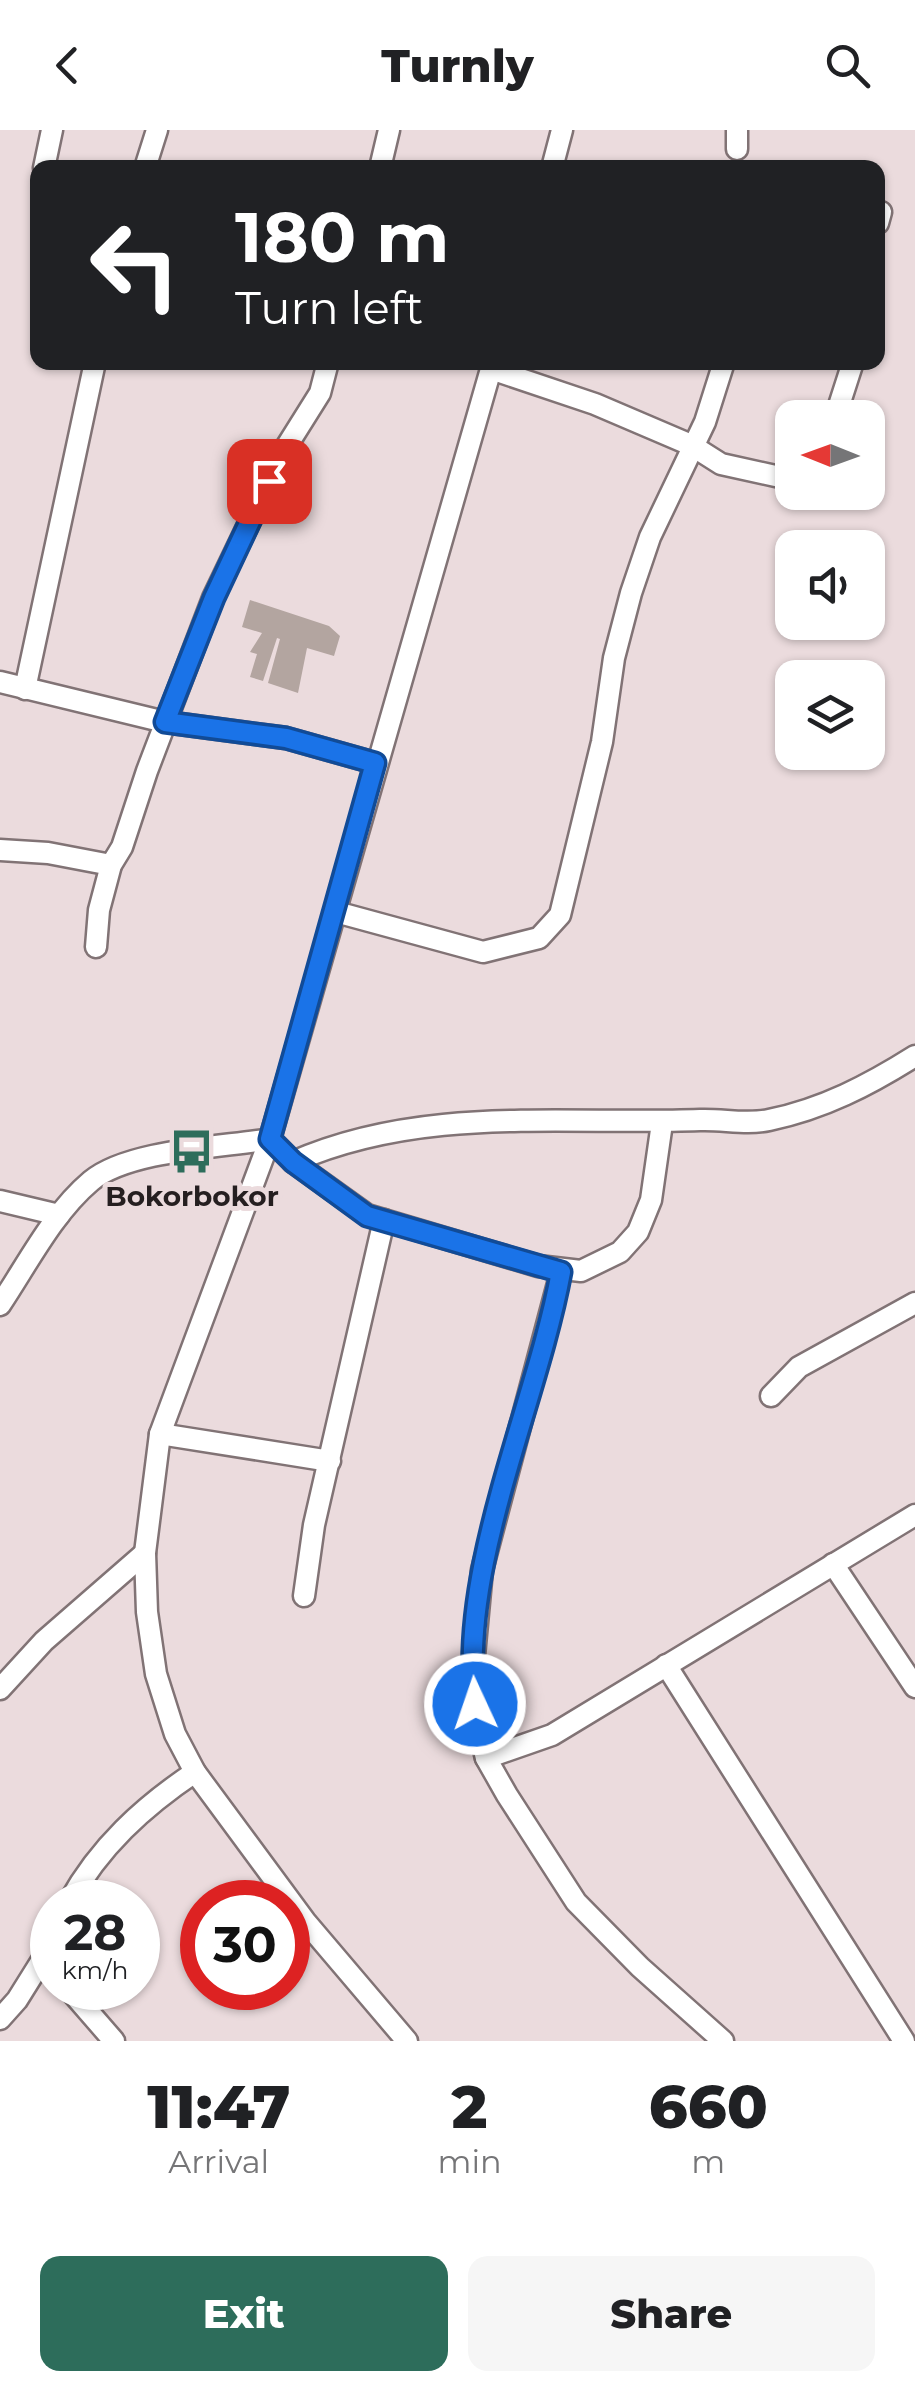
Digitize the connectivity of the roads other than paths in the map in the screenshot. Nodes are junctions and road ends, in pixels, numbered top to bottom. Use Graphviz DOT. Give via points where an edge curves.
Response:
graph roads {
  1 [pos="52,130"];
  2 [pos="158,130"];
  3 [pos="389,130"];
  4 [pos="562,130"];
  5 [pos="46,160"];
  6 [pos="148,160"];
  7 [pos="382,160"];
  8 [pos="554,160"];
  9 [pos="93,370"];
  10 [pos="326,370"];
  11 [pos="491,370"];
  12 [pos="503,370"];
  13 [pos="721,370"];
  14 [pos="850,370"];
  15 [pos="841,400"];
  16 [pos="691,446"];
  17 [pos="775,476"];
  18 [pos="0,682"];
  19 [pos="25,688"];
  20 [pos="165,722"];
  21 [pos="375,763"];
  22 [pos="0,850"];
  23 [pos="111,865"];
  24 [pos="336,912"];
  25 [pos="96,947"];
  26 [pos="915,1056"];
  27 [pos="662,1123"];
  28 [pos="270,1139"];
  29 [pos="293,1162"];
  30 [pos="0,1201"];
  31 [pos="60,1216"];
  32 [pos="384,1220"];
  33 [pos="561,1272"];
  34 [pos="915,1303"];
  35 [pos="0,1305"];
  36 [pos="771,1396"];
  37 [pos="160,1434"];
  38 [pos="330,1461"];
  39 [pos="915,1516"];
  40 [pos="145,1553"];
  41 [pos="833,1564"];
  42 [pos="304,1596"];
  43 [pos="666,1665"];
  44 [pos="915,1687"];
  45 [pos="0,1689"];
  46 [pos="486,1758"];
  47 [pos="195,1772"];
  48 [pos="84,1880"];
  49 [pos="30,1981"];
  50 [pos="87,2010"];
  51 [pos="0,2019"];
  52 [pos="114,2041"];
  53 [pos="408,2041"];
  54 [pos="723,2041"];
  55 [pos="904,2041"];
  1 -- 5 [label="street"];
  2 -- 6 [label="street"];
  3 -- 7 [label="street"];
  4 -- 8 [label="street"];
  9 -- 19 [label="street"];
  10 -- 20 [label="street" via="320,393 236,548"];
  11 -- 21 [label="street"];
  12 -- 16 [label="street"];
  13 -- 16 [label="street"];
  14 -- 15 [label="street"];
  16 -- 17 [label="street" via="721,464"];
  16 -- 24 [label="street" via="631,592 560,915 540,938 483,952"];
  18 -- 19 [label="street"];
  19 -- 20 [label="street"];
  20 -- 21 [label="street" via="286,738"];
  20 -- 23 [label="street"];
  21 -- 24 [label="street"];
  22 -- 23 [label="street"];
  23 -- 25 [label="street"];
  24 -- 28 [label="street"];
  26 -- 27 [label="street" via="863,1088 767,1120"];
  27 -- 29 [label="street" via="449,1122 338,1142"];
  27 -- 33 [label="street" via="651,1200 638,1232 601,1265"];
  28 -- 29 [label="street"];
  28 -- 31 [label="street" via="122,1166 93,1178"];
  28 -- 37 [label="street"];
  29 -- 32 [label="street" via="356,1210"];
  30 -- 31 [label="street"];
  31 -- 35 [label="street"];
  32 -- 33 [label="street"];
  32 -- 38 [label="street"];
  33 -- 46 [label="street" via="482,1570 472,1676"];
  34 -- 36 [label="street" via="799,1367"];
  37 -- 38 [label="street"];
  37 -- 40 [label="street"];
  38 -- 42 [label="street"];
  39 -- 41 [label="street"];
  40 -- 45 [label="street"];
  40 -- 47 [label="street" via="156,1674"];
  41 -- 43 [label="street"];
  41 -- 44 [label="street"];
  43 -- 46 [label="street" via="552,1735"];
  43 -- 55 [label="street"];
  46 -- 54 [label="street" via="576,1902"];
  47 -- 48 [label="street" via="104,1849"];
  47 -- 53 [label="street" via="305,1920"];
  49 -- 51 [label="street"];
  50 -- 52 [label="street"];
}
